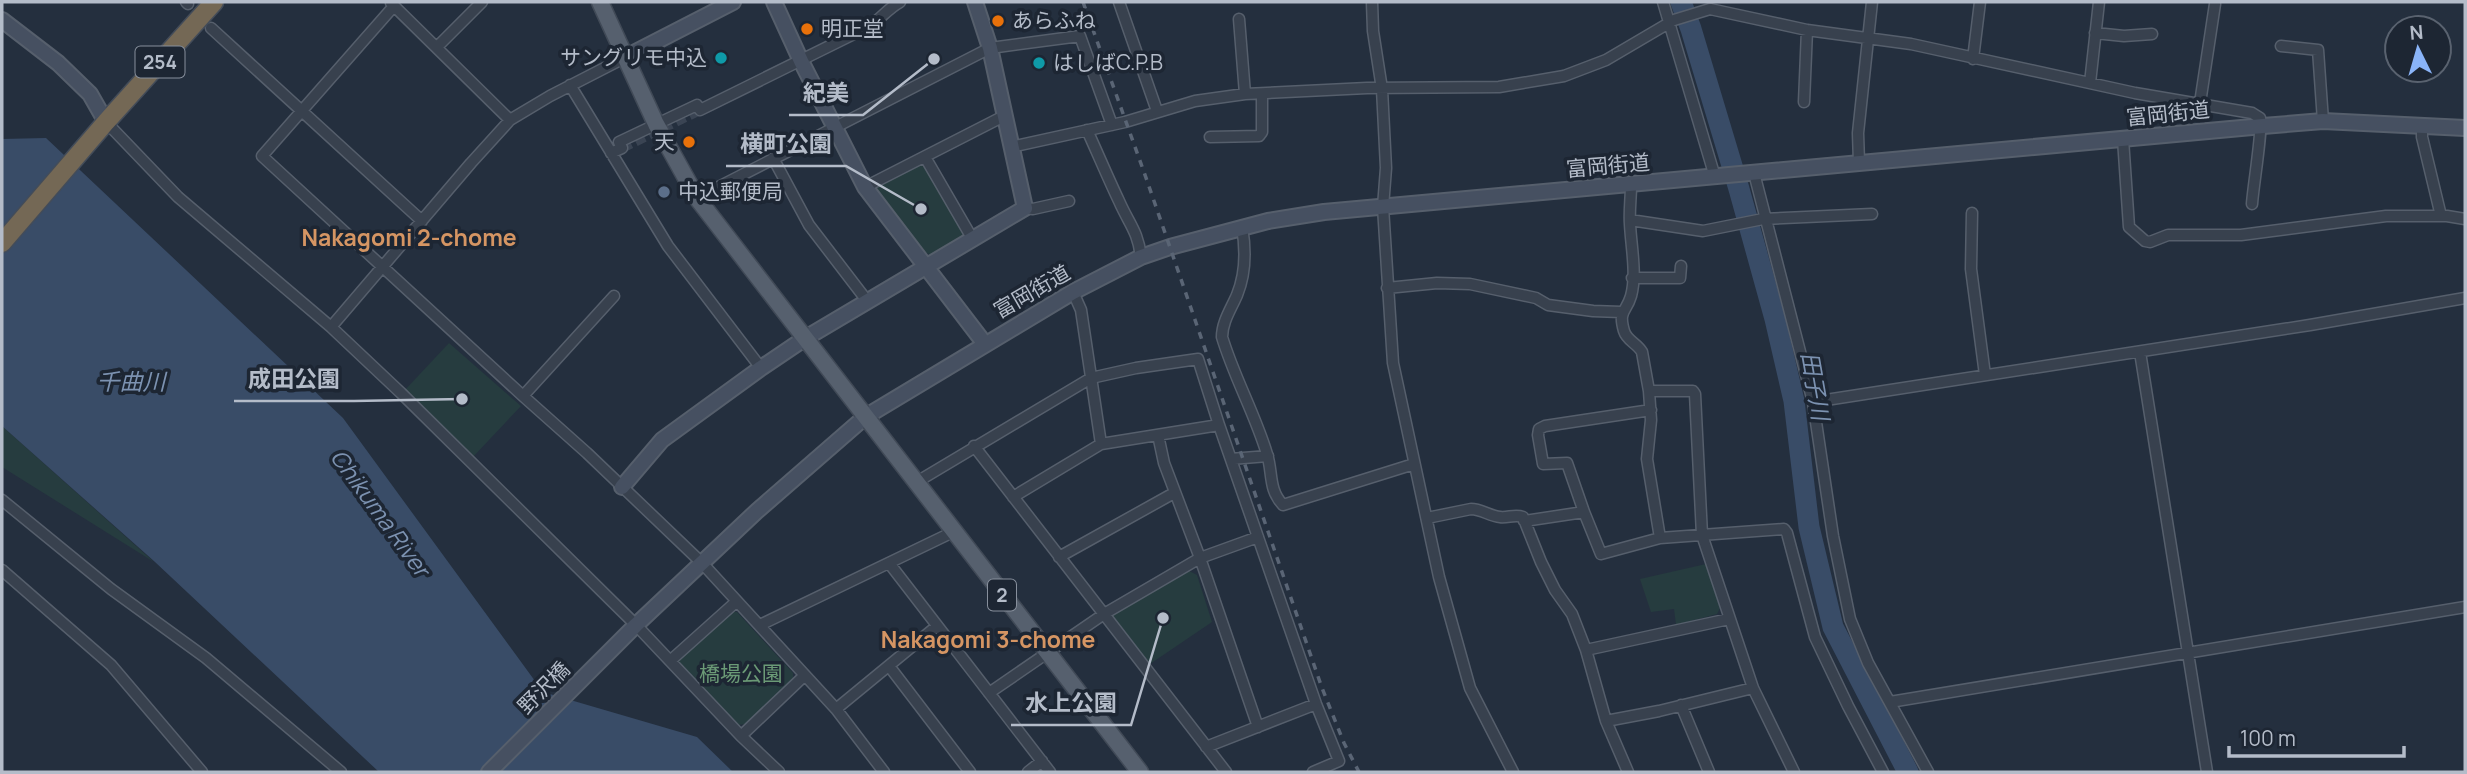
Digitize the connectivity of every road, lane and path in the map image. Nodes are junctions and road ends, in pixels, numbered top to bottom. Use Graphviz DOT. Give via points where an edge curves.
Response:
graph roads {
  1 [pos="214,2"];
  2 [pos="482,2"];
  3 [pos="600,2"];
  4 [pos="733,2"];
  5 [pos="774,2"];
  6 [pos="900,2"];
  7 [pos="975,2"];
  8 [pos="1119,2"];
  9 [pos="1372,2"];
  10 [pos="1663,2"];
  11 [pos="1872,2"];
  12 [pos="1980,2"];
  13 [pos="2099,2"];
  14 [pos="392,4"];
  15 [pos="2215,4"];
  16 [pos="1239,19"];
  17 [pos="2,20"];
  18 [pos="1672,21"];
  19 [pos="211,28"];
  20 [pos="1807,30"];
  21 [pos="2095,33"];
  22 [pos="2152,34"];
  23 [pos="1869,37"];
  24 [pos="2281,46"];
  25 [pos="438,47"];
  26 [pos="990,48"];
  27 [pos="626,57"];
  28 [pos="1973,59"];
  29 [pos="801,61"];
  30 [pos="2090,83"];
  31 [pos="570,85"];
  32 [pos="1382,89"];
  33 [pos="1245,94"];
  34 [pos="1262,94"];
  35 [pos="1804,102"];
  36 [pos="2200,103"];
  37 [pos="301,111"];
  38 [pos="1157,111"];
  39 [pos="1004,116"];
  40 [pos="510,120"];
  41 [pos="2323,121"];
  42 [pos="656,124"];
  43 [pos="1112,125"];
  44 [pos="2263,126"];
  45 [pos="2421,126"];
  46 [pos="103,127"];
  47 [pos="834,127"];
  48 [pos="2465,128"];
  49 [pos="1087,130"];
  50 [pos="1210,137"];
  51 [pos="2123,139"];
  52 [pos="1012,147"];
  53 [pos="611,153"];
  54 [pos="925,157"];
  55 [pos="773,158"];
  56 [pos="1859,163"];
  57 [pos="1751,173"];
  58 [pos="1720,176"];
  59 [pos="1631,185"];
  60 [pos="865,187"];
  61 [pos="697,198"];
  62 [pos="1069,201"];
  63 [pos="2252,204"];
  64 [pos="1383,207"];
  65 [pos="1025,208"];
  66 [pos="1972,213"];
  67 [pos="1872,214"];
  68 [pos="2441,216"];
  69 [pos="1765,218"];
  70 [pos="2465,219"];
  71 [pos="422,220"];
  72 [pos="1630,220"];
  73 [pos="1242,228"];
  74 [pos="972,238"];
  75 [pos="2,243"];
  76 [pos="1141,257"];
  77 [pos="383,266"];
  78 [pos="926,266"];
  79 [pos="1681,266"];
  80 [pos="1632,278"];
  81 [pos="1387,288"];
  82 [pos="1073,292"];
  83 [pos="614,296"];
  84 [pos="2465,298"];
  85 [pos="868,302"];
  86 [pos="1621,312"];
  87 [pos="331,327"];
  88 [pos="804,339"];
  89 [pos="985,344"];
  90 [pos="2140,352"];
  91 [pos="761,368"];
  92 [pos="1985,375"];
  93 [pos="1091,378"];
  94 [pos="1649,391"];
  95 [pos="523,396"];
  96 [pos="1813,402"];
  97 [pos="1651,410"];
  98 [pos="864,417"];
  99 [pos="1219,425"];
  100 [pos="1158,435"];
  101 [pos="1101,444"];
  102 [pos="974,446"];
  103 [pos="1268,456"];
  104 [pos="1231,459"];
  105 [pos="1413,464"];
  106 [pos="915,483"];
  107 [pos="622,487"];
  108 [pos="1174,493"];
  109 [pos="1013,497"];
  110 [pos="2,500"];
  111 [pos="1584,512"];
  112 [pos="1427,518"];
  113 [pos="1524,521"];
  114 [pos="953,532"];
  115 [pos="1702,535"];
  116 [pos="1258,537"];
  117 [pos="1660,538"];
  118 [pos="1059,557"];
  119 [pos="1200,558"];
  120 [pos="702,563"];
  121 [pos="888,563"];
  122 [pos="2,570"];
  123 [pos="737,601"];
  124 [pos="2465,607"];
  125 [pos="1104,614"];
  126 [pos="1729,619"];
  127 [pos="760,625"];
  128 [pos="937,626"];
  129 [pos="632,629"];
  130 [pos="1586,650"];
  131 [pos="1047,653"];
  132 [pos="2188,654"];
  133 [pos="670,661"];
  134 [pos="889,666"];
  135 [pos="804,676"];
  136 [pos="1752,688"];
  137 [pos="989,693"];
  138 [pos="1890,702"];
  139 [pos="1316,705"];
  140 [pos="1681,705"];
  141 [pos="836,709"];
  142 [pos="1606,720"];
  143 [pos="1258,727"];
  144 [pos="741,736"];
  145 [pos="1206,747"];
  146 [pos="1042,761"];
  147 [pos="1923,771"];
  148 [pos="202,772"];
  149 [pos="341,772"];
  150 [pos="489,772"];
  151 [pos="779,772"];
  152 [pos="884,772"];
  153 [pos="970,772"];
  154 [pos="1028,772"];
  155 [pos="1050,772"];
  156 [pos="1140,772"];
  157 [pos="1226,772"];
  158 [pos="1313,772"];
  159 [pos="1513,772"];
  160 [pos="1628,772"];
  161 [pos="1709,772"];
  162 [pos="1794,772"];
  163 [pos="1884,772"];
  164 [pos="2207,772"];
  1 -- 46 [label="highway, 254"];
  2 -- 25 [label="street"];
  3 -- 27 [label="main road, 2"];
  4 -- 27 [label="main road"];
  5 -- 29 [label="main road"];
  6 -- 29 [label="street" via="876,22"];
  7 -- 26 [label="main road"];
  8 -- 38 [label="street"];
  9 -- 32 [label="street"];
  10 -- 18 [label="street"];
  11 -- 23 [label="street"];
  12 -- 28 [label="street"];
  13 -- 21 [label="street"];
  14 -- 25 [label="street"];
  14 -- 37 [label="street"];
  15 -- 36 [label="street"];
  16 -- 33 [label="street"];
  17 -- 46 [label="main road" via="90,94"];
  18 -- 20 [label="street" via="1710,9"];
  18 -- 32 [label="street" via="1606,60 1564,76 1499,87"];
  18 -- 58 [label="street" via="1691,103"];
  19 -- 37 [label="street"];
  20 -- 23 [label="street"];
  20 -- 35 [label="street"];
  21 -- 22 [label="street"];
  21 -- 30 [label="street"];
  23 -- 28 [label="street"];
  23 -- 56 [label="street"];
  24 -- 41 [label="street" via="2318,50"];
  25 -- 40 [label="street"];
  26 -- 39 [label="main road"];
  26 -- 43 [label="street" via="1080,36"];
  26 -- 47 [label="street"];
  27 -- 31 [label="street"];
  27 -- 42 [label="main road, 2"];
  28 -- 30 [label="street"];
  29 -- 42 [label="street" via="700,110 697,105"];
  29 -- 47 [label="main road"];
  30 -- 36 [label="street"];
  31 -- 40 [label="street"];
  31 -- 53 [label="street"];
  32 -- 34 [label="street"];
  32 -- 64 [label="street"];
  33 -- 34 [label="street"];
  33 -- 38 [label="street"];
  34 -- 50 [label="street" via="1259,135"];
  36 -- 44 [label="street" via="2252,113"];
  37 -- 71 [label="street"];
  37 -- 77 [label="street" via="262,156"];
  38 -- 43 [label="street"];
  39 -- 52 [label="main road"];
  39 -- 54 [label="street"];
  40 -- 71 [label="street"];
  41 -- 44 [label="main road, 富岡街道"];
  41 -- 45 [label="main road, 富岡街道"];
  42 -- 53 [label="street" via="619,142 622,148"];
  42 -- 61 [label="main road, 2"];
  43 -- 49 [label="street"];
  44 -- 51 [label="main road, 富岡街道"];
  44 -- 63 [label="street"];
  45 -- 48 [label="main road, 富岡街道"];
  45 -- 68 [label="street"];
  46 -- 75 [label="highway, 254"];
  46 -- 87 [label="street"];
  47 -- 55 [label="street"];
  47 -- 60 [label="main road"];
  49 -- 52 [label="street"];
  49 -- 76 [label="street" via="1139,239"];
  51 -- 56 [label="main road, 富岡街道"];
  51 -- 68 [label="street" via="2130,227 2145,241 2168,235 2241,235 2386,216"];
  52 -- 65 [label="main road"];
  53 -- 91 [label="street" via="668,246"];
  54 -- 60 [label="street"];
  54 -- 74 [label="street"];
  55 -- 61 [label="street"];
  55 -- 85 [label="street" via="809,225"];
  56 -- 57 [label="main road, 富岡街道"];
  57 -- 58 [label="main road, 富岡街道"];
  57 -- 69 [label="street"];
  58 -- 59 [label="main road, 富岡街道"];
  59 -- 64 [label="main road, 富岡街道"];
  59 -- 72 [label="street"];
  60 -- 78 [label="main road"];
  61 -- 88 [label="main road, 2"];
  62 -- 65 [label="street"];
  64 -- 73 [label="main road, 富岡街道" via="1324,212"];
  64 -- 81 [label="street"];
  65 -- 74 [label="main road"];
  66 -- 92 [label="street" via="1971,269"];
  67 -- 69 [label="street"];
  68 -- 70 [label="street"];
  69 -- 72 [label="street" via="1703,230"];
  69 -- 96 [label="street"];
  71 -- 77 [label="street"];
  72 -- 80 [label="street"];
  73 -- 76 [label="main road, 富岡街道"];
  73 -- 103 [label="street" via="1244,268 1222,327 1223,337"];
  74 -- 78 [label="main road"];
  76 -- 82 [label="main road, 富岡街道"];
  77 -- 87 [label="street"];
  77 -- 95 [label="street"];
  78 -- 85 [label="main road"];
  78 -- 89 [label="main road"];
  79 -- 80 [label="street" via="1680,278"];
  80 -- 86 [label="street" via="1631,296"];
  81 -- 86 [label="street" via="1470,284 1536,298 1548,305"];
  81 -- 105 [label="street" via="1393,363"];
  82 -- 89 [label="main road, 富岡街道"];
  82 -- 93 [label="street"];
  83 -- 95 [label="street"];
  84 -- 90 [label="street"];
  85 -- 88 [label="main road"];
  86 -- 94 [label="street" via="1626,337 1642,352"];
  87 -- 129 [label="street"];
  88 -- 91 [label="main road"];
  88 -- 98 [label="main road, 2"];
  89 -- 98 [label="main road, 富岡街道"];
  90 -- 92 [label="street"];
  90 -- 132 [label="street"];
  91 -- 107 [label="main road" via="662,440"];
  92 -- 96 [label="street"];
  93 -- 99 [label="street" via="1198,359"];
  93 -- 101 [label="street"];
  93 -- 102 [label="street"];
  94 -- 97 [label="street"];
  94 -- 115 [label="street" via="1695,394"];
  95 -- 107 [label="street"];
  96 -- 138 [label="street" via="1850,619"];
  97 -- 111 [label="street" via="1539,429 1543,464 1567,463"];
  97 -- 117 [label="street" via="1647,459"];
  98 -- 106 [label="main road, 2"];
  98 -- 120 [label="main road, 富岡街道"];
  99 -- 100 [label="street"];
  99 -- 104 [label="street"];
  100 -- 101 [label="street"];
  100 -- 108 [label="street"];
  101 -- 109 [label="street"];
  102 -- 106 [label="street"];
  102 -- 109 [label="street"];
  103 -- 104 [label="street"];
  103 -- 105 [label="street" via="1272,489 1283,505"];
  104 -- 116 [label="street"];
  105 -- 112 [label="street"];
  106 -- 114 [label="main road, 2"];
  107 -- 120 [label="street"];
  108 -- 118 [label="street"];
  108 -- 119 [label="street"];
  109 -- 118 [label="street"];
  110 -- 149 [label="street" via="111,589 206,658"];
  111 -- 113 [label="street"];
  111 -- 117 [label="street" via="1601,554"];
  112 -- 113 [label="street" via="1477,509 1498,517 1519,515"];
  112 -- 159 [label="street" via="1470,688"];
  113 -- 130 [label="street"];
  114 -- 121 [label="street"];
  114 -- 131 [label="main road, 2"];
  115 -- 117 [label="street"];
  115 -- 126 [label="street"];
  115 -- 163 [label="street" via="1784,528 1815,637"];
  116 -- 119 [label="street"];
  116 -- 139 [label="street"];
  118 -- 125 [label="street"];
  119 -- 125 [label="street"];
  119 -- 143 [label="street"];
  120 -- 123 [label="street"];
  120 -- 129 [label="main road, 野沢橋"];
  121 -- 127 [label="street"];
  121 -- 128 [label="street"];
  122 -- 148 [label="street" via="111,664"];
  123 -- 127 [label="street"];
  123 -- 133 [label="street"];
  124 -- 132 [label="street"];
  125 -- 131 [label="street"];
  125 -- 145 [label="street"];
  126 -- 130 [label="street"];
  126 -- 136 [label="street"];
  127 -- 135 [label="street"];
  128 -- 134 [label="street"];
  128 -- 137 [label="street"];
  129 -- 133 [label="street"];
  129 -- 150 [label="main road, 野沢橋"];
  130 -- 142 [label="street"];
  131 -- 137 [label="street"];
  131 -- 156 [label="main road, 2"];
  132 -- 138 [label="street"];
  132 -- 164 [label="street"];
  133 -- 144 [label="street"];
  134 -- 141 [label="street"];
  134 -- 153 [label="street"];
  135 -- 141 [label="street"];
  135 -- 144 [label="street"];
  136 -- 140 [label="street"];
  136 -- 162 [label="street"];
  137 -- 146 [label="street"];
  138 -- 147 [label="street"];
  139 -- 143 [label="street"];
  139 -- 158 [label="street" via="1339,761"];
  140 -- 142 [label="street"];
  140 -- 161 [label="street"];
  141 -- 152 [label="street"];
  142 -- 160 [label="street"];
  143 -- 145 [label="street"];
  144 -- 151 [label="street"];
  145 -- 157 [label="street"];
  146 -- 154 [label="street"];
  146 -- 155 [label="street"];
}
